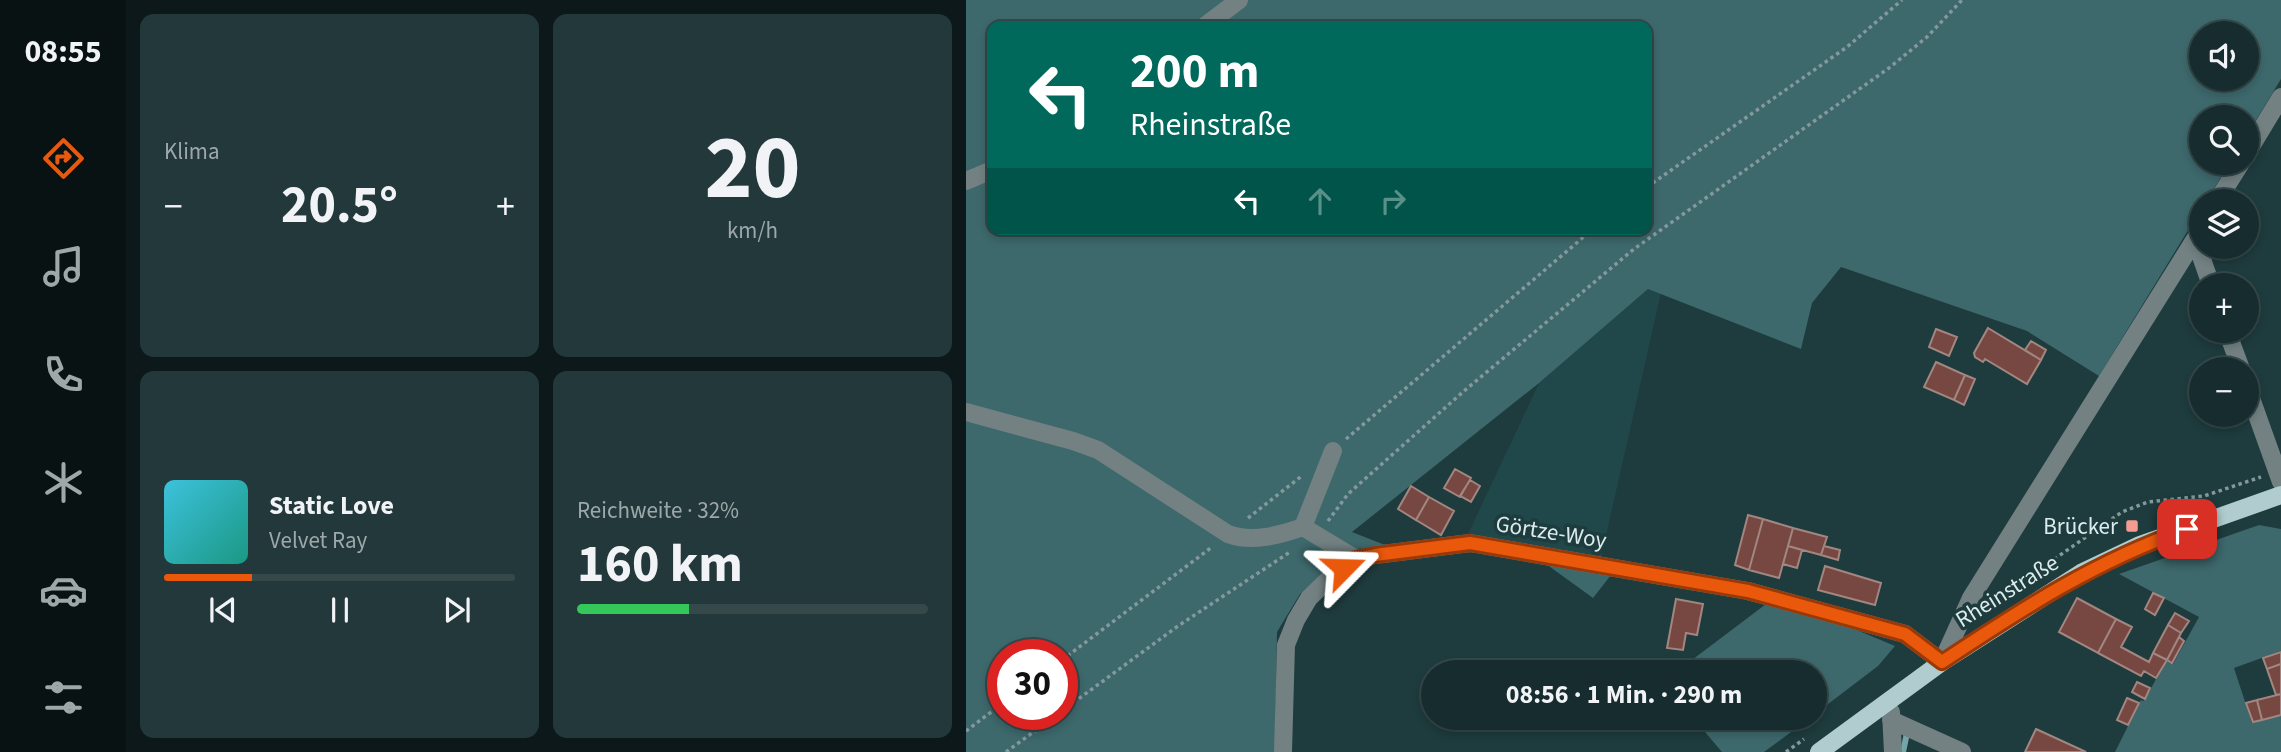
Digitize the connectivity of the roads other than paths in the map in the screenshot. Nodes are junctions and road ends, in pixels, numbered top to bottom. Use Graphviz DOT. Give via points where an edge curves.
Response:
graph roads {
  1 [pos="1240,0"];
  2 [pos="1212,21"];
  3 [pos="2281,97"];
  4 [pos="2259,133"];
  5 [pos="987,172"];
  6 [pos="966,181"];
  7 [pos="2189,247"];
  8 [pos="966,412"];
  9 [pos="2259,421"];
  10 [pos="1333,451"];
  11 [pos="2281,482"];
  12 [pos="2281,495"];
  13 [pos="1311,531"];
  14 [pos="1356,559"];
  15 [pos="1942,662"];
  16 [pos="1889,698"];
  17 [pos="1891,720"];
  18 [pos="1283,752"];
  19 [pos="1819,752"];
  20 [pos="1893,752"];
  21 [pos="1962,752"];
  1 -- 2 [label="street"];
  3 -- 4 [label="street"];
  5 -- 6 [label="street"];
  7 -- 15 [label="street" via="1971,598"];
  8 -- 13 [label="street" via="1098,450 1228,534 1243,539"];
  9 -- 11 [label="street"];
  10 -- 13 [label="street"];
  12 -- 15 [label="main road, Rheinstraße" via="2140,545 2081,573"];
  13 -- 14 [label="street"];
  14 -- 15 [label="street, Görtze-Woy" via="1470,543 1599,564 1748,591 1905,634"];
  14 -- 18 [label="street, Görtze-Woy" via="1309,598 1286,645"];
  15 -- 16 [label="main road, Rheinstraße"];
  16 -- 17 [label="street"];
  16 -- 19 [label="main road, Rheinstraße"];
  17 -- 20 [label="street"];
  17 -- 21 [label="street"];
}
